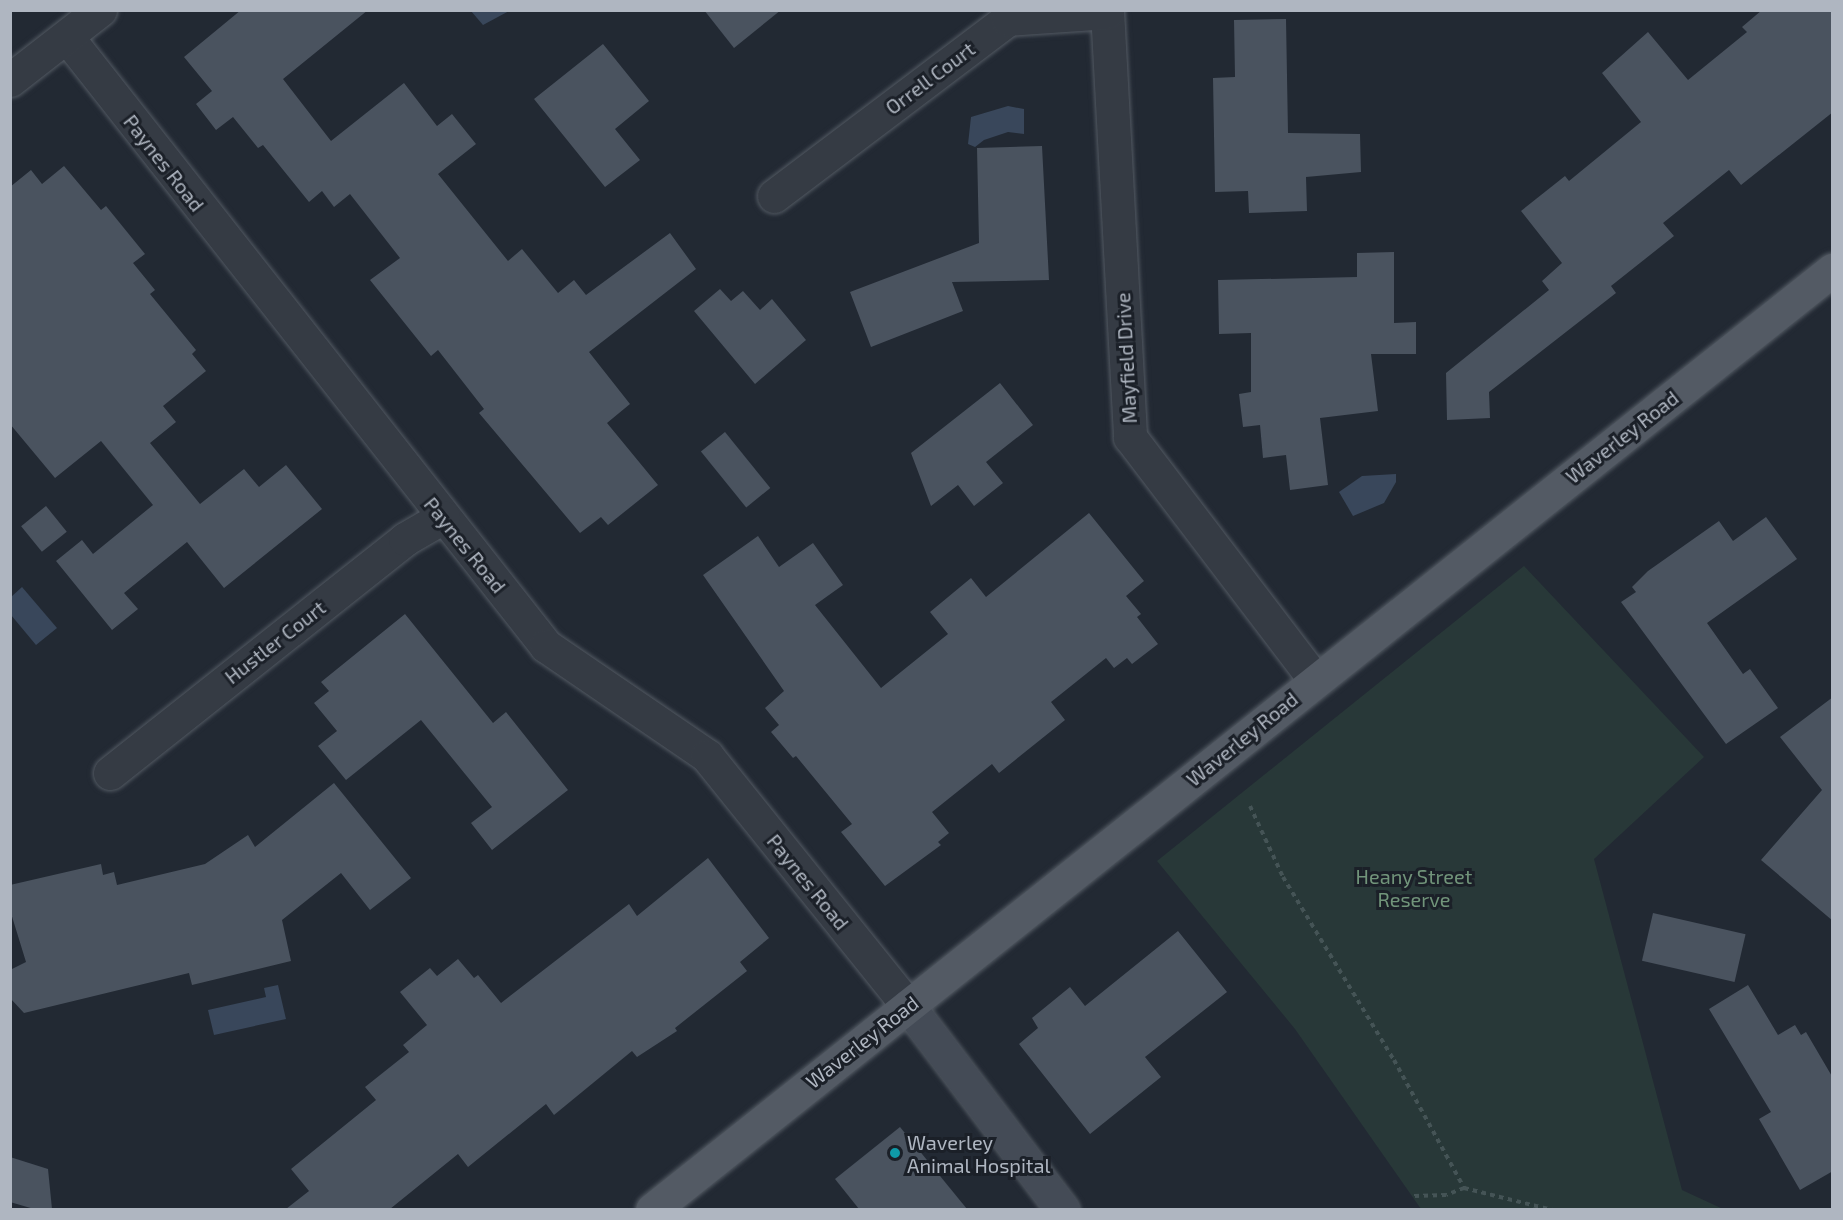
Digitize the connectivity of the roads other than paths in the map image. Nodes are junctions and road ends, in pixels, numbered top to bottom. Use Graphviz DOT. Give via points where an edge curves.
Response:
graph roads {
  1 [pos="100,10"];
  2 [pos="1107,11"];
  3 [pos="67,37"];
  4 [pos="10,80"];
  5 [pos="774,196"];
  6 [pos="1833,270"];
  7 [pos="443,517"];
  8 [pos="1315,680"];
  9 [pos="110,772"];
  10 [pos="908,1006"];
  11 [pos="652,1209"];
  12 [pos="1063,1209"];
  1 -- 3 [label="street"];
  2 -- 5 [label="street, Orrell Court" via="1008,19"];
  2 -- 8 [label="street, Mayfield Drive" via="1130,437"];
  3 -- 4 [label="street"];
  3 -- 7 [label="street, Paynes Road"];
  6 -- 8 [label="main road, Waverley Road"];
  7 -- 9 [label="street, Hustler Court" via="405,539"];
  7 -- 10 [label="street, Paynes Road" via="546,646 707,756"];
  8 -- 10 [label="main road, Waverley Road"];
  10 -- 11 [label="main road, Waverley Road"];
  10 -- 12 [label="street"];
}
